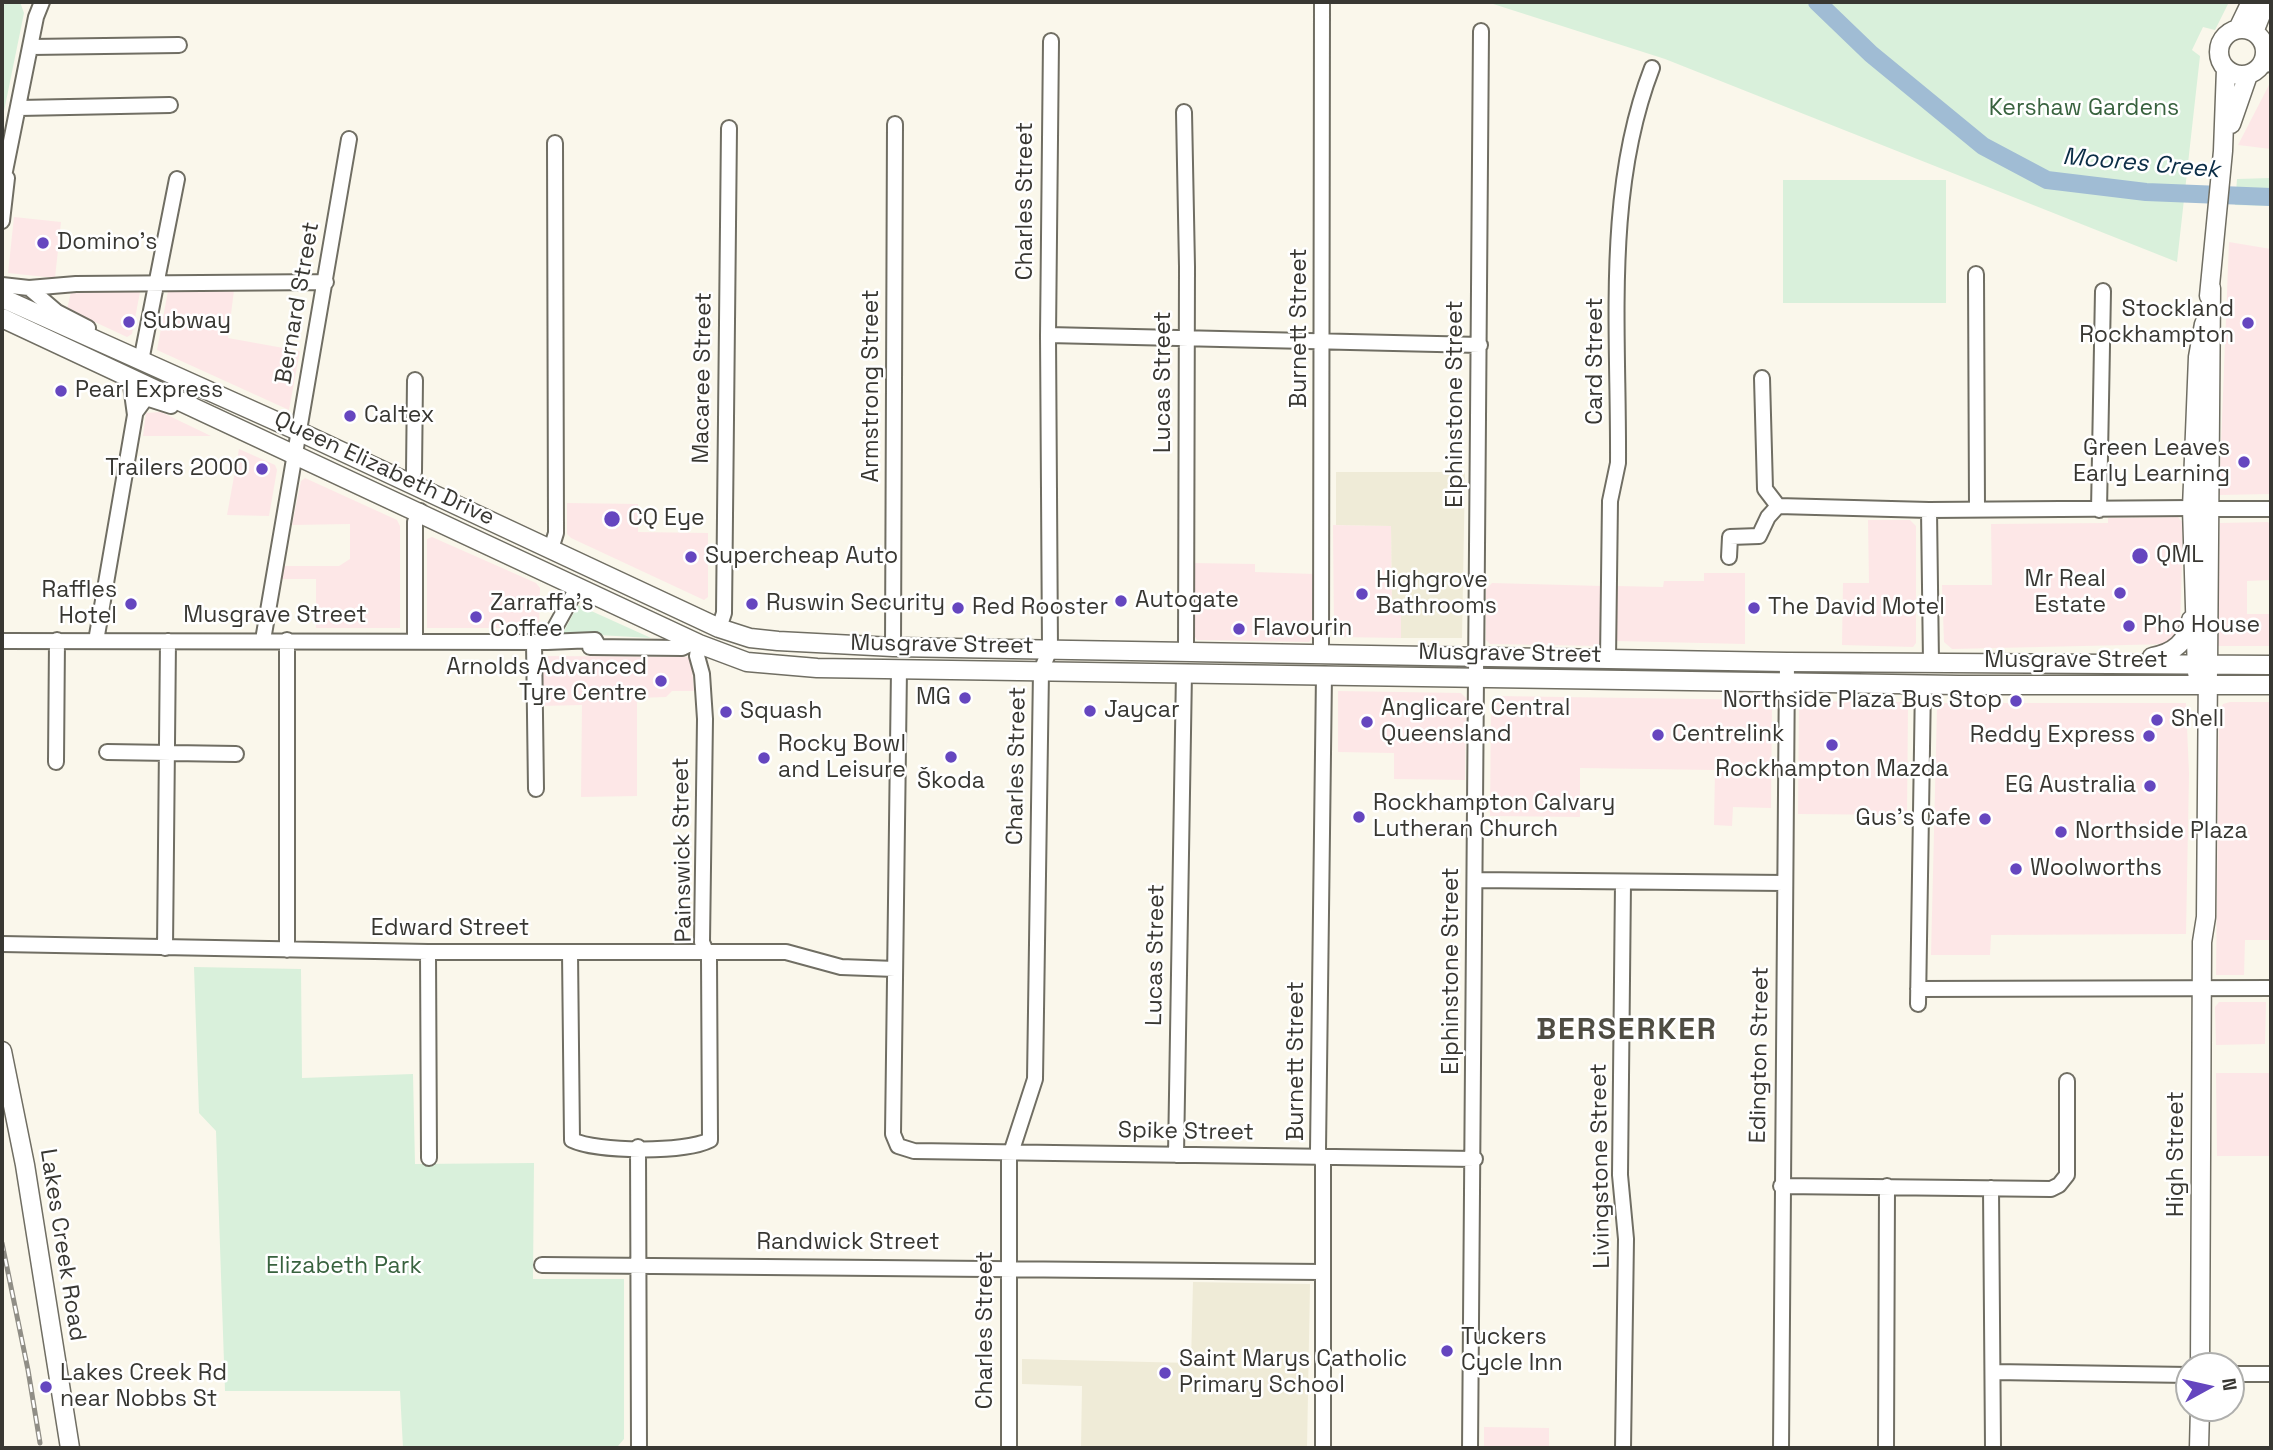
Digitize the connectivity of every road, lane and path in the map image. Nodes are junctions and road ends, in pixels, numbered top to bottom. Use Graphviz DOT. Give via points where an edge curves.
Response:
graph roads {
  1 [pos="33,2"];
  2 [pos="42,2"];
  3 [pos="1322,2"];
  4 [pos="2251,2"];
  5 [pos="2266,2"];
  6 [pos="36,17"];
  7 [pos="2246,30"];
  8 [pos="1481,31"];
  9 [pos="1051,41"];
  10 [pos="178,45"];
  11 [pos="31,47"];
  12 [pos="2263,61"];
  13 [pos="1652,68"];
  14 [pos="2226,69"];
  15 [pos="170,105"];
  16 [pos="19,108"];
  17 [pos="1184,112"];
  18 [pos="895,124"];
  19 [pos="729,128"];
  20 [pos="349,139"];
  21 [pos="555,143"];
  22 [pos="2223,151"];
  23 [pos="7,170"];
  24 [pos="177,179"];
  25 [pos="2,186"];
  26 [pos="2,220"];
  27 [pos="1976,274"];
  28 [pos="326,282"];
  29 [pos="158,284"];
  30 [pos="2,285"];
  31 [pos="68,285"];
  32 [pos="29,288"];
  33 [pos="2103,291"];
  34 [pos="2,298"];
  35 [pos="57,312"];
  36 [pos="2,318"];
  37 [pos="1048,335"];
  38 [pos="1187,338"];
  39 [pos="1323,341"];
  40 [pos="1480,345"];
  41 [pos="118,349"];
  42 [pos="141,361"];
  43 [pos="130,377"];
  44 [pos="1762,378"];
  45 [pos="415,380"];
  46 [pos="135,415"];
  47 [pos="218,419"];
  48 [pos="298,431"];
  49 [pos="294,454"];
  50 [pos="410,484"];
  51 [pos="1778,506"];
  52 [pos="2200,508"];
  53 [pos="1977,509"];
  54 [pos="2271,509"];
  55 [pos="1928,510"];
  56 [pos="2099,510"];
  57 [pos="420,511"];
  58 [pos="551,549"];
  59 [pos="1729,557"];
  60 [pos="2193,582"];
  61 [pos="577,588"];
  62 [pos="719,628"];
  63 [pos="750,638"];
  64 [pos="2,640"];
  65 [pos="57,640"];
  66 [pos="168,640"];
  67 [pos="263,640"];
  68 [pos="287,640"];
  69 [pos="96,641"];
  70 [pos="415,642"];
  71 [pos="541,642"];
  72 [pos="696,643"];
  73 [pos="893,647"];
  74 [pos="1050,649"];
  75 [pos="1186,652"];
  76 [pos="1321,654"];
  77 [pos="1477,656"];
  78 [pos="1608,659"];
  79 [pos="747,662"];
  80 [pos="1787,662"];
  81 [pos="1931,663"];
  82 [pos="2203,663"];
  83 [pos="2107,664"];
  84 [pos="2271,665"];
  85 [pos="900,668"];
  86 [pos="1041,671"];
  87 [pos="1184,672"];
  88 [pos="1324,674"];
  89 [pos="1477,678"];
  90 [pos="1787,683"];
  91 [pos="1923,684"];
  92 [pos="2271,685"];
  93 [pos="2203,686"];
  94 [pos="107,752"];
  95 [pos="167,752"];
  96 [pos="236,754"];
  97 [pos="56,762"];
  98 [pos="536,789"];
  99 [pos="1475,880"];
  100 [pos="1623,882"];
  101 [pos="1785,883"];
  102 [pos="2,944"];
  103 [pos="165,948"];
  104 [pos="287,950"];
  105 [pos="428,952"];
  106 [pos="570,952"];
  107 [pos="706,952"];
  108 [pos="895,969"];
  109 [pos="2202,988"];
  110 [pos="2271,988"];
  111 [pos="2,1051"];
  112 [pos="2067,1081"];
  113 [pos="638,1147"];
  114 [pos="1013,1152"];
  115 [pos="1176,1155"];
  116 [pos="1320,1157"];
  117 [pos="429,1158"];
  118 [pos="1475,1159"];
  119 [pos="1781,1186"];
  120 [pos="1887,1186"];
  121 [pos="1991,1188"];
  122 [pos="542,1265"];
  123 [pos="639,1265"];
  124 [pos="1009,1267"];
  125 [pos="1322,1272"];
  126 [pos="2200,1352"];
  127 [pos="1994,1372"];
  128 [pos="2245,1374"];
  129 [pos="2271,1374"];
  130 [pos="2175,1375"];
  131 [pos="2200,1422"];
  132 [pos="70,1448"];
  133 [pos="639,1448"];
  134 [pos="1009,1448"];
  135 [pos="1323,1448"];
  136 [pos="1470,1448"];
  137 [pos="1623,1448"];
  138 [pos="1781,1448"];
  139 [pos="1886,1448"];
  140 [pos="1993,1448"];
  141 [pos="2200,1448"];
  1 -- 6 [label="street"];
  2 -- 6 [label="street"];
  3 -- 39 [label="street, Burnett Street"];
  4 -- 7 [label="main road, High Street"];
  5 -- 7 [label="main road, High Street"];
  6 -- 11 [label="street"];
  7 -- 12 [label="main road"];
  7 -- 14 [label="main road, High Street" via="2227,34 2220,44 2219,58"];
  8 -- 40 [label="street, Elphinstone Street"];
  9 -- 37 [label="street, Charles Street"];
  10 -- 11 [label="street"];
  11 -- 16 [label="street"];
  12 -- 14 [label="main road" via="2240,76"];
  12 -- 22 [label="main road, High Street" via="2235,107"];
  13 -- 78 [label="street, Card Street" via="1629,140 1620,198 1618,463 1610,501"];
  14 -- 22 [label="main road, High Street"];
  15 -- 16 [label="street"];
  16 -- 23 [label="street"];
  17 -- 38 [label="street, Lucas Street"];
  18 -- 73 [label="street, Armstrong Street"];
  19 -- 62 [label="street, Macaree Street" via="724,613"];
  20 -- 28 [label="street, Bernard Street"];
  21 -- 58 [label="street" via="556,533"];
  22 -- 52 [label="main road, High Street" via="2204,383"];
  23 -- 25 [label="street"];
  23 -- 26 [label="street"];
  24 -- 29 [label="street"];
  27 -- 53 [label="street"];
  28 -- 29 [label="street"];
  28 -- 48 [label="street, Bernard Street"];
  29 -- 31 [label="street"];
  29 -- 42 [label="street"];
  30 -- 32 [label="street"];
  31 -- 32 [label="street"];
  31 -- 35 [label="street"];
  32 -- 35 [label="street, Queen Elizabeth Drive"];
  33 -- 56 [label="street"];
  34 -- 41 [label="main road, Queen Elizabeth Drive"];
  35 -- 41 [label="street, Queen Elizabeth Drive"];
  36 -- 43 [label="main road, Queen Elizabeth Drive"];
  37 -- 38 [label="street"];
  37 -- 74 [label="street, Charles Street"];
  38 -- 39 [label="street"];
  38 -- 75 [label="street, Lucas Street"];
  39 -- 40 [label="street"];
  39 -- 76 [label="street, Burnett Street"];
  40 -- 77 [label="street, Elphinstone Street"];
  41 -- 42 [label="main road, Queen Elizabeth Drive"];
  42 -- 48 [label="main road, Queen Elizabeth Drive"];
  43 -- 46 [label="street"];
  43 -- 47 [label="main road, Queen Elizabeth Drive"];
  44 -- 51 [label="street" via="1765,489"];
  45 -- 50 [label="street"];
  46 -- 47 [label="street" via="149,397"];
  46 -- 69 [label="street"];
  47 -- 49 [label="main road, Queen Elizabeth Drive"];
  48 -- 49 [label="street, Bernard Street"];
  48 -- 50 [label="main road, Queen Elizabeth Drive"];
  49 -- 57 [label="main road, Queen Elizabeth Drive"];
  49 -- 67 [label="street, Bernard Street"];
  50 -- 58 [label="main road, Queen Elizabeth Drive"];
  51 -- 55 [label="street"];
  51 -- 59 [label="street" via="1759,536 1730,537"];
  52 -- 54 [label="street"];
  52 -- 56 [label="street"];
  52 -- 60 [label="main road, High Street"];
  52 -- 82 [label="main road, High Street"];
  53 -- 55 [label="street"];
  53 -- 56 [label="street"];
  55 -- 81 [label="street"];
  57 -- 61 [label="main road, Queen Elizabeth Drive"];
  57 -- 70 [label="street" via="415,526"];
  58 -- 62 [label="main road, Queen Elizabeth Drive"];
  60 -- 82 [label="main road, High Street"];
  60 -- 83 [label="main road" via="2190,625 2180,644 2165,654"];
  61 -- 71 [label="street"];
  61 -- 72 [label="main road, Queen Elizabeth Drive"];
  62 -- 63 [label="main road, Queen Elizabeth Drive"];
  63 -- 73 [label="main road, Musgrave Street"];
  64 -- 65 [label="street, Musgrave Street"];
  65 -- 69 [label="street, Musgrave Street"];
  65 -- 97 [label="street"];
  66 -- 67 [label="street, Musgrave Street"];
  66 -- 69 [label="street, Musgrave Street"];
  66 -- 95 [label="street"];
  67 -- 68 [label="street, Musgrave Street"];
  68 -- 70 [label="street, Musgrave Street"];
  68 -- 104 [label="street"];
  70 -- 71 [label="street, Musgrave Street"];
  71 -- 72 [label="street, Musgrave Street" via="558,647 682,648"];
  71 -- 98 [label="street"];
  72 -- 79 [label="main road, Queen Elizabeth Drive"];
  72 -- 107 [label="street, Painswick Street" via="705,719 702,942"];
  73 -- 74 [label="main road, Musgrave Street"];
  74 -- 75 [label="main road, Musgrave Street"];
  74 -- 86 [label="street, Charles Street"];
  75 -- 76 [label="main road, Musgrave Street"];
  76 -- 77 [label="main road, Musgrave Street"];
  77 -- 78 [label="main road, Musgrave Street"];
  77 -- 89 [label="street, Elphinstone Street"];
  78 -- 80 [label="main road, Musgrave Street"];
  79 -- 85 [label="main road, Musgrave Street" via="792,668"];
  80 -- 81 [label="main road, Musgrave Street"];
  80 -- 90 [label="street, Edington Street"];
  81 -- 83 [label="main road, Musgrave Street"];
  82 -- 83 [label="main road, Musgrave Street"];
  82 -- 84 [label="main road, Musgrave Street"];
  82 -- 93 [label="main road, High Street"];
  85 -- 86 [label="main road, Musgrave Street"];
  85 -- 108 [label="street"];
  86 -- 87 [label="main road, Musgrave Street"];
  86 -- 114 [label="street, Charles Street" via="1035,1079"];
  87 -- 88 [label="main road, Musgrave Street"];
  87 -- 115 [label="street, Lucas Street"];
  88 -- 89 [label="main road, Musgrave Street"];
  88 -- 116 [label="street, Burnett Street"];
  89 -- 90 [label="main road, Musgrave Street"];
  89 -- 99 [label="street, Elphinstone Street"];
  90 -- 91 [label="main road, Musgrave Street"];
  90 -- 101 [label="street, Edington Street"];
  91 -- 93 [label="main road, Musgrave Street"];
  91 -- 109 [label="street" via="1918,996"];
  92 -- 93 [label="main road, Musgrave Street"];
  93 -- 109 [label="main road, High Street" via="2206,917"];
  94 -- 95 [label="street"];
  95 -- 96 [label="street"];
  95 -- 103 [label="street"];
  99 -- 100 [label="street"];
  99 -- 118 [label="street, Elphinstone Street"];
  100 -- 101 [label="street"];
  100 -- 137 [label="street, Livingstone Street"];
  101 -- 119 [label="street, Edington Street"];
  102 -- 103 [label="street, Edward Street"];
  103 -- 104 [label="street, Edward Street"];
  104 -- 105 [label="street, Edward Street"];
  105 -- 106 [label="street, Edward Street"];
  105 -- 117 [label="street"];
  106 -- 107 [label="street, Edward Street"];
  106 -- 113 [label="street" via="572,1140 584,1146"];
  107 -- 108 [label="street, Edward Street" via="786,952 841,967"];
  107 -- 113 [label="street, Painswick Street" via="710,1140 698,1146"];
  108 -- 114 [label="street, Spike Street" via="892,1134 898,1146 914,1151"];
  109 -- 110 [label="street"];
  109 -- 126 [label="main road, High Street"];
  111 -- 132 [label="main road, Lakes Creek Road"];
  112 -- 121 [label="street" via="2067,1175 2051,1189"];
  113 -- 123 [label="street"];
  114 -- 115 [label="street, Spike Street"];
  114 -- 124 [label="street, Charles Street" via="1009,1160"];
  115 -- 116 [label="street, Spike Street"];
  116 -- 118 [label="street, Spike Street"];
  116 -- 125 [label="street, Burnett Street"];
  118 -- 136 [label="street, Elphinstone Street"];
  119 -- 120 [label="street"];
  119 -- 138 [label="street, Edington Street"];
  120 -- 121 [label="street"];
  120 -- 139 [label="street"];
  121 -- 127 [label="street"];
  122 -- 123 [label="street, Randwick Street"];
  123 -- 124 [label="street, Randwick Street"];
  123 -- 133 [label="street"];
  124 -- 125 [label="street, Randwick Street"];
  124 -- 134 [label="street, Charles Street"];
  125 -- 135 [label="street, Burnett Street"];
  127 -- 130 [label="street"];
  127 -- 140 [label="street"];
  128 -- 129 [label="street"];
  131 -- 141 [label="main road"];
}
